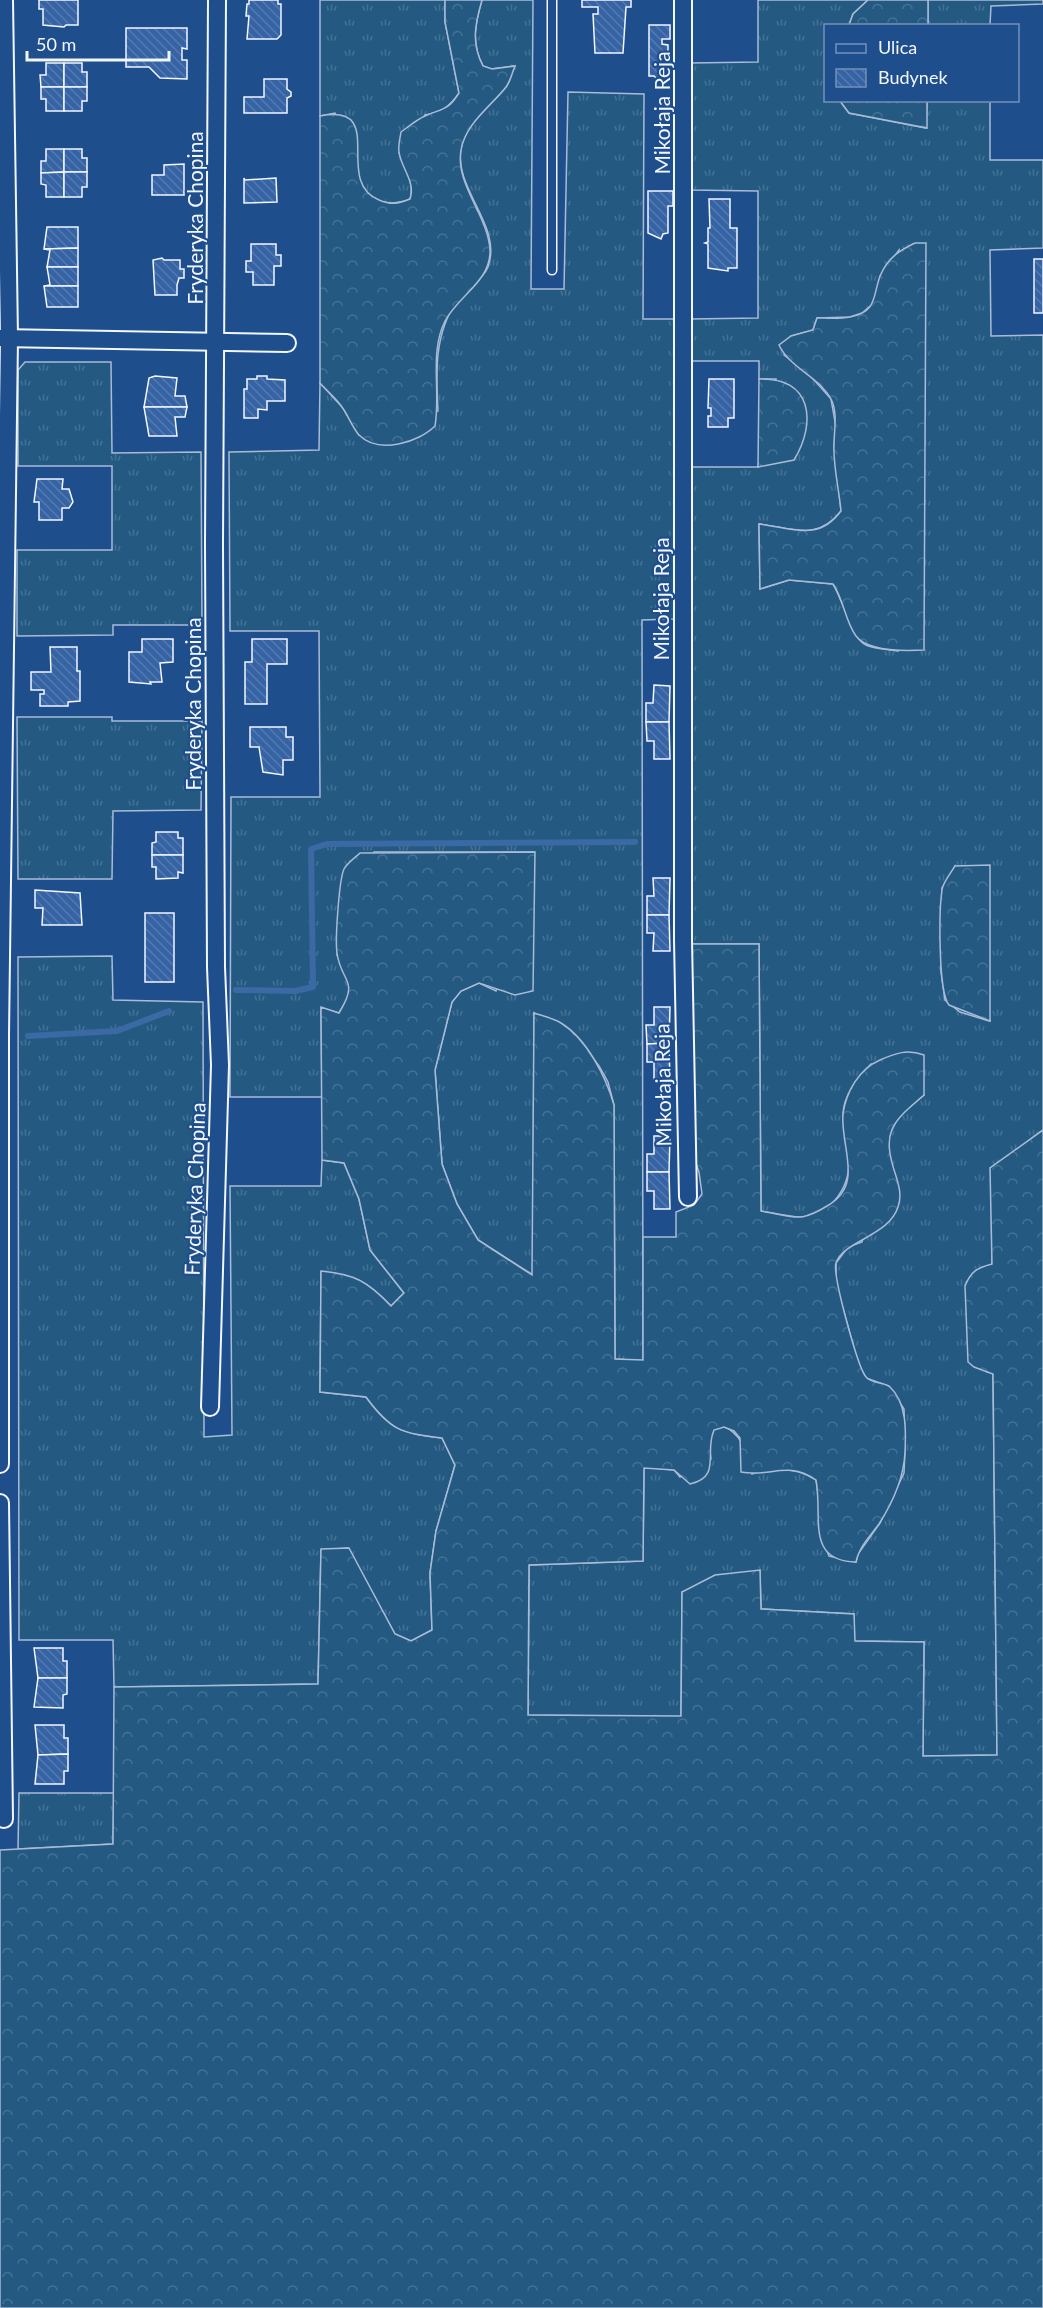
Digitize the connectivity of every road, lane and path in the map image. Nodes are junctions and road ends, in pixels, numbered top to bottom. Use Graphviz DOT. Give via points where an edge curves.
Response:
graph roads {
  1 [pos="4,0"];
  2 [pos="217,0"];
  3 [pos="552,0"];
  4 [pos="683,0"];
  5 [pos="552,270"];
  6 [pos="4,338"];
  7 [pos="216,342"];
  8 [pos="286,343"];
  9 [pos="688,1197"];
  10 [pos="210,1407"];
  11 [pos="0,1464"];
  12 [pos="0,1503"];
  13 [pos="4,1819"];
  1 -- 6 [label="street"];
  2 -- 7 [label="street, Fryderyka Chopina"];
  3 -- 5 [label="lane"];
  4 -- 9 [label="street, Mikołaja Reja" via="682,940"];
  6 -- 7 [label="street"];
  6 -- 11 [label="street"];
  7 -- 8 [label="street"];
  7 -- 10 [label="street, Fryderyka Chopina" via="215,863 220,1065"];
  12 -- 13 [label="street"];
}
